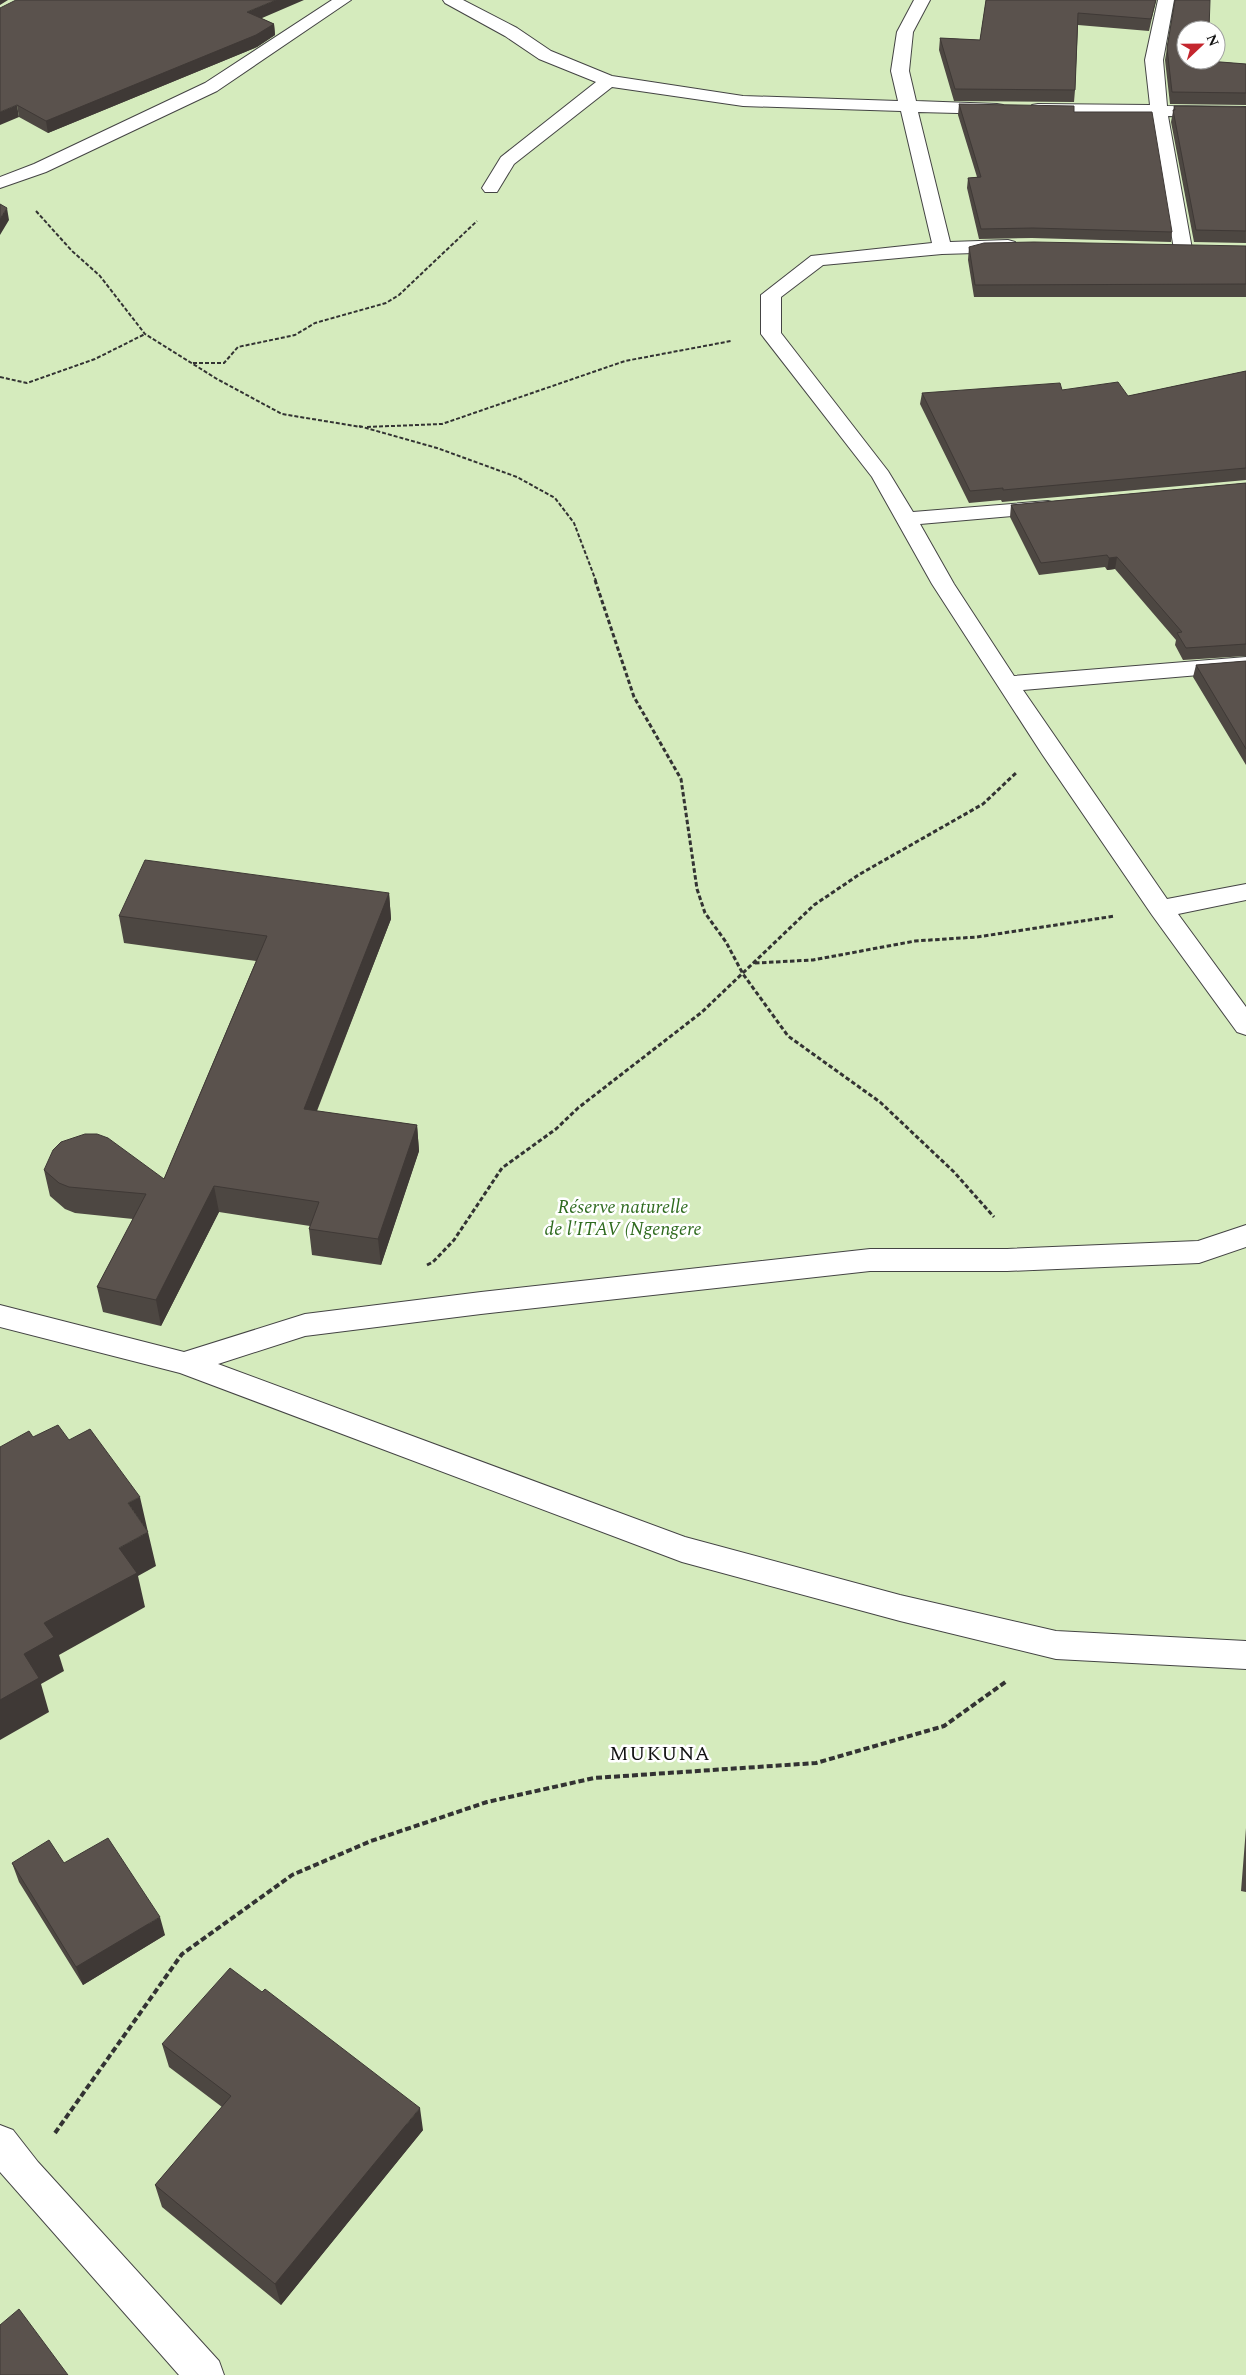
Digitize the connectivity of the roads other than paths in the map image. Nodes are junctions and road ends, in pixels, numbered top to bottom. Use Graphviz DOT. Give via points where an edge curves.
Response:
graph roads {
  1 [pos="343,0"];
  2 [pos="451,0"];
  3 [pos="922,0"];
  4 [pos="1166,0"];
  5 [pos="608,81"];
  6 [pos="907,107"];
  7 [pos="1159,112"];
  8 [pos="1246,112"];
  9 [pos="1,182"];
  10 [pos="491,188"];
  11 [pos="1023,246"];
  12 [pos="942,248"];
  13 [pos="1163,249"];
  14 [pos="1072,505"];
  15 [pos="906,519"];
  16 [pos="1246,664"];
  17 [pos="1008,684"];
  18 [pos="1246,892"];
  19 [pos="1161,909"];
  20 [pos="1246,1026"];
  21 [pos="1246,1236"];
  22 [pos="0,1316"];
  23 [pos="184,1362"];
  24 [pos="1246,1655"];
  25 [pos="0,2143"];
  26 [pos="205,2375"];
  1 -- 9 [label="street" via="211,87 40,168"];
  2 -- 5 [label="street" via="511,32 545,55"];
  3 -- 6 [label="street" via="905,32 900,71"];
  4 -- 7 [label="street" via="1154,60"];
  5 -- 6 [label="street" via="743,101"];
  5 -- 10 [label="street" via="507,161"];
  6 -- 7 [label="street"];
  6 -- 12 [label="street"];
  7 -- 8 [label="street"];
  7 -- 13 [label="street" via="1192,250"];
  11 -- 12 [label="street"];
  12 -- 15 [label="street" via="818,260 771,295 771,334 881,475"];
  14 -- 15 [label="street"];
  15 -- 17 [label="street" via="943,584"];
  16 -- 17 [label="street"];
  17 -- 19 [label="street"];
  18 -- 19 [label="street"];
  19 -- 20 [label="street"];
  21 -- 23 [label="street" via="1200,1252 1007,1260 870,1260 481,1302 306,1325"];
  22 -- 23 [label="street"];
  23 -- 24 [label="street" via="682,1549 900,1608 1056,1645"];
  25 -- 26 [label="street"];
}
